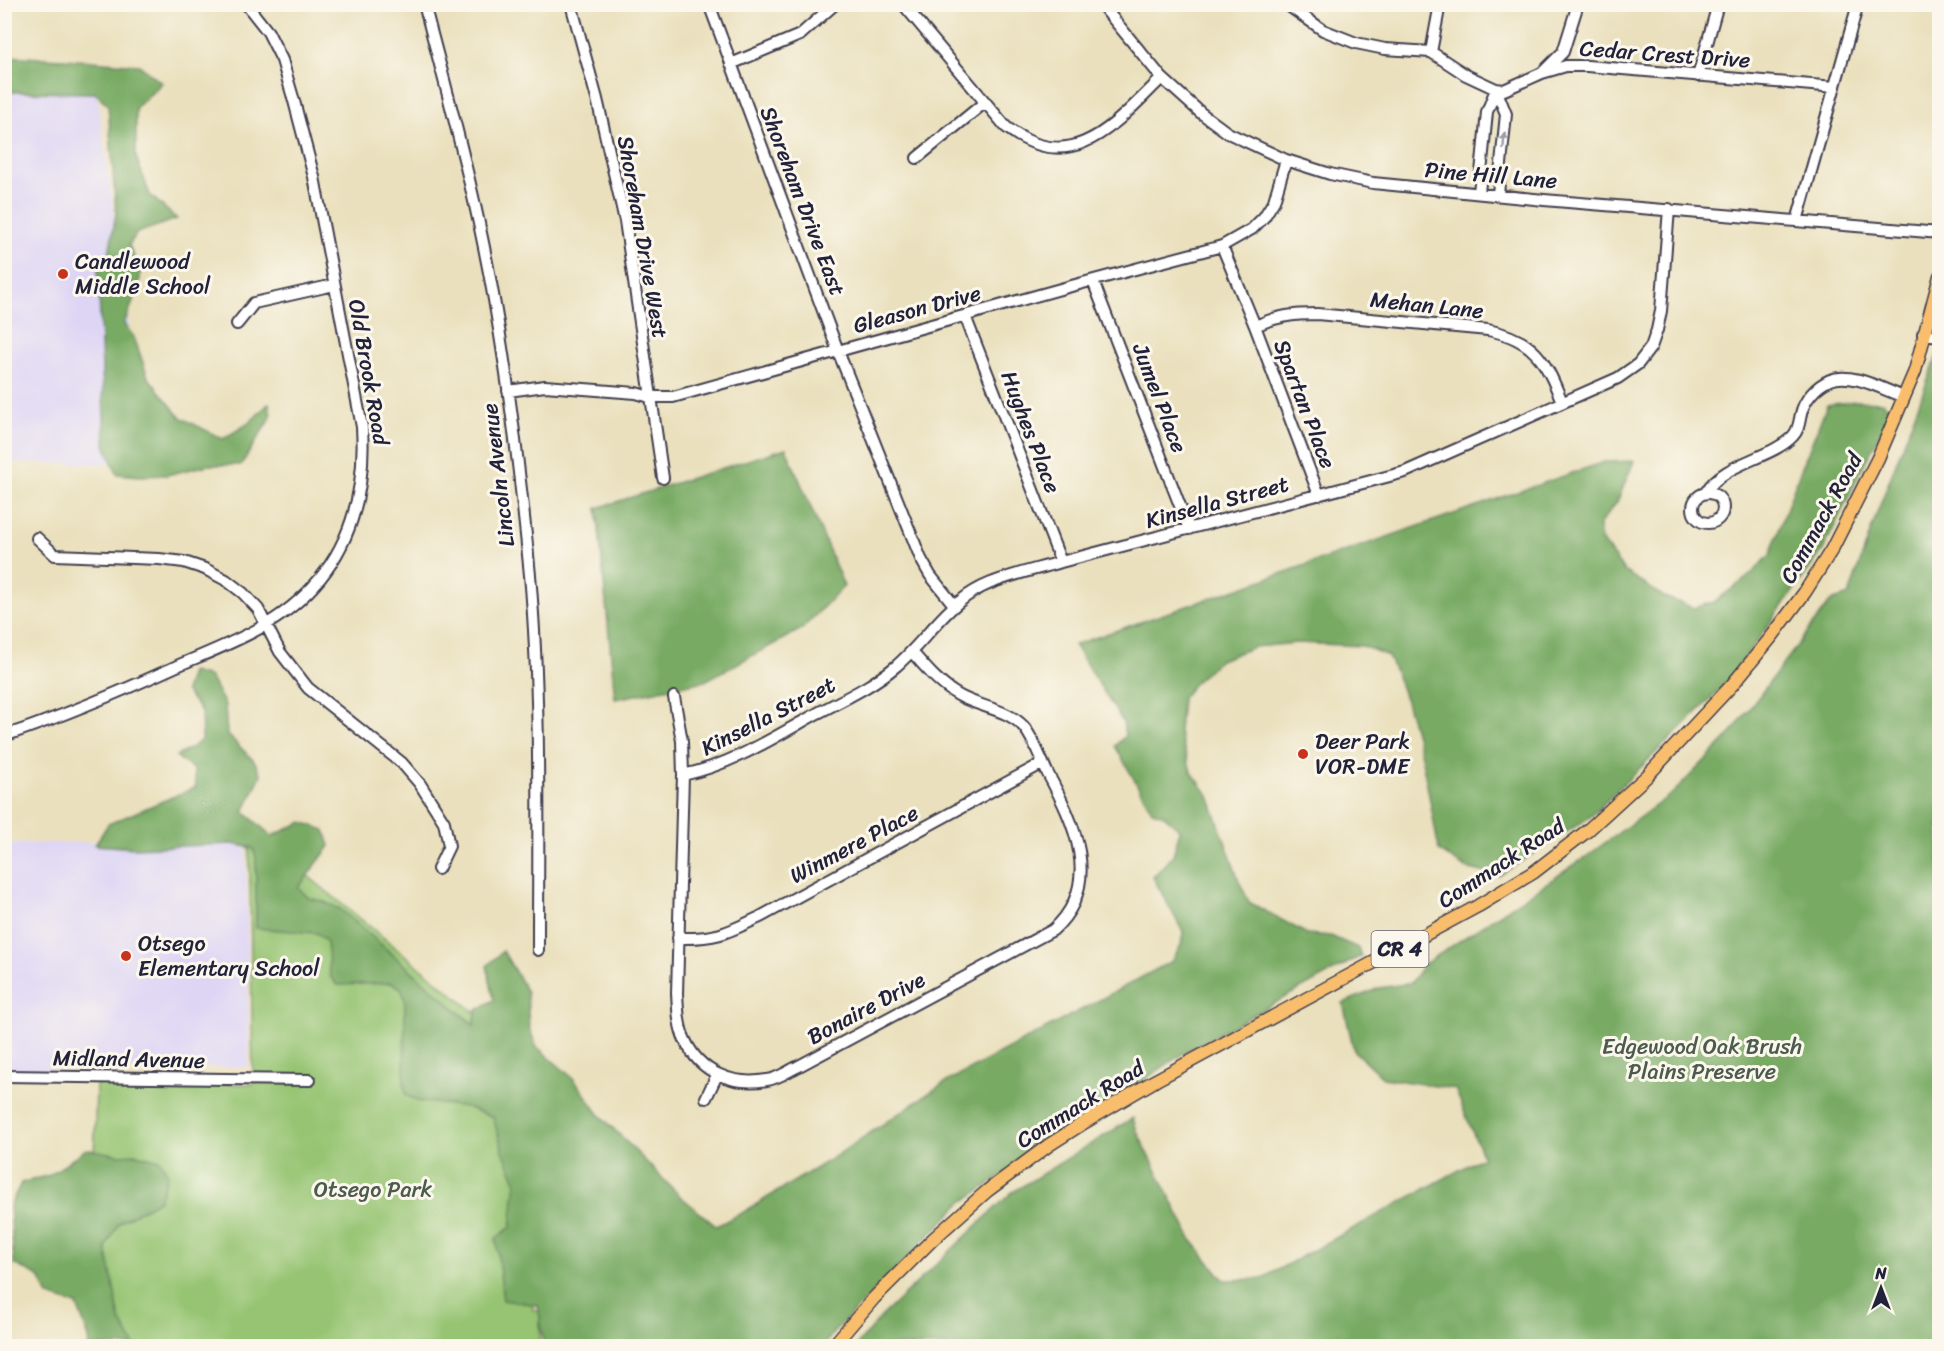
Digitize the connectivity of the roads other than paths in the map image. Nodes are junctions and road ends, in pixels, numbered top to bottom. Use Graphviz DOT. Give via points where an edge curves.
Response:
graph roads {
  1 [pos="246,4"];
  2 [pos="424,4"];
  3 [pos="571,4"];
  4 [pos="709,4"];
  5 [pos="835,4"];
  6 [pos="903,4"];
  7 [pos="1101,4"];
  8 [pos="1286,4"];
  9 [pos="1440,4"];
  10 [pos="1578,4"];
  11 [pos="1718,4"];
  12 [pos="1858,4"];
  13 [pos="1431,52"];
  14 [pos="731,64"];
  15 [pos="1542,73"];
  16 [pos="1698,76"];
  17 [pos="1162,78"];
  18 [pos="1835,87"];
  19 [pos="1496,89"];
  20 [pos="984,103"];
  21 [pos="918,158"];
  22 [pos="1286,160"];
  23 [pos="1479,193"];
  24 [pos="1498,194"];
  25 [pos="1669,210"];
  26 [pos="1797,221"];
  27 [pos="1940,232"];
  28 [pos="1222,246"];
  29 [pos="1940,276"];
  30 [pos="1093,280"];
  31 [pos="334,285"];
  32 [pos="966,316"];
  33 [pos="237,324"];
  34 [pos="1255,326"];
  35 [pos="1923,334"];
  36 [pos="1940,336"];
  37 [pos="838,351"];
  38 [pos="508,391"];
  39 [pos="650,397"];
  40 [pos="1904,397"];
  41 [pos="1562,402"];
  42 [pos="663,478"];
  43 [pos="1706,492"];
  44 [pos="1319,495"];
  45 [pos="1189,529"];
  46 [pos="37,538"];
  47 [pos="1060,562"];
  48 [pos="954,605"];
  49 [pos="267,624"];
  50 [pos="912,652"];
  51 [pos="674,697"];
  52 [pos="4,736"];
  53 [pos="1043,764"];
  54 [pos="683,775"];
  55 [pos="438,869"];
  56 [pos="678,938"];
  57 [pos="538,950"];
  58 [pos="717,1075"];
  59 [pos="4,1076"];
  60 [pos="310,1080"];
  61 [pos="706,1098"];
  62 [pos="833,1347"];
  1 -- 31 [label="street, Old Brook Road" via="268,32 282,60 314,177"];
  2 -- 38 [label="street, Lincoln Avenue" via="482,234"];
  3 -- 39 [label="street, Shoreham Drive West" via="625,221"];
  4 -- 14 [label="street, Shoreham Drive East"];
  5 -- 14 [label="street" via="800,35"];
  6 -- 20 [label="street"];
  7 -- 17 [label="street, Pine Hill Lane"];
  8 -- 13 [label="street" via="1323,30 1356,43"];
  9 -- 13 [label="street"];
  10 -- 15 [label="street" via="1563,52"];
  11 -- 16 [label="street"];
  12 -- 18 [label="street"];
  13 -- 19 [label="street"];
  14 -- 37 [label="street, Shoreham Drive East"];
  15 -- 16 [label="street, Cedar Crest Drive" via="1566,66 1587,66"];
  15 -- 19 [label="street, Cedar Crest Drive" via="1504,90"];
  16 -- 18 [label="street, Cedar Crest Drive"];
  17 -- 20 [label="street" via="1105,131 1084,143 1058,148 1021,139"];
  17 -- 22 [label="street, Pine Hill Lane" via="1228,133"];
  18 -- 26 [label="street"];
  19 -- 23 [label="street" via="1486,112"];
  24 -- 19 [label="street, one-way" via="1506,114"];
  20 -- 21 [label="street"];
  22 -- 23 [label="street, Pine Hill Lane" via="1373,183"];
  22 -- 28 [label="street, Gleason Drive" via="1274,201 1264,217 1252,229"];
  23 -- 24 [label="street, Pine Hill Lane"];
  24 -- 25 [label="street, Pine Hill Lane"];
  25 -- 26 [label="street, Pine Hill Lane"];
  25 -- 41 [label="street, Kinsella Street" via="1661,311 1651,347 1638,364 1618,378"];
  26 -- 27 [label="street, Pine Hill Lane"];
  28 -- 30 [label="street, Gleason Drive"];
  28 -- 34 [label="street, Spartan Place"];
  29 -- 35 [label="main road, Commack Road / CR 4"];
  30 -- 32 [label="street, Gleason Drive"];
  30 -- 45 [label="street, Jumel Place"];
  31 -- 33 [label="street" via="254,303"];
  31 -- 49 [label="street, Old Brook Road" via="362,427 364,455 359,498 343,543 330,565 301,599"];
  32 -- 37 [label="street, Gleason Drive"];
  32 -- 47 [label="street, Hughes Place"];
  34 -- 41 [label="street, Mehan Lane" via="1272,318 1317,314 1505,334 1519,339 1544,363"];
  34 -- 44 [label="street, Spartan Place"];
  35 -- 36 [label="street"];
  35 -- 40 [label="main road, Commack Road / CR 4" via="1915,371"];
  37 -- 39 [label="street, Gleason Drive" via="674,397"];
  37 -- 48 [label="street, Shoreham Drive East" via="921,559"];
  38 -- 39 [label="street, Gleason Drive" via="545,386"];
  38 -- 57 [label="street, Lincoln Avenue" via="530,587 537,723"];
  39 -- 42 [label="street, Shoreham Drive West"];
  40 -- 43 [label="street" via="1860,381 1831,380 1804,404 1795,435 1713,482"];
  40 -- 62 [label="main road, Commack Road / CR 4" via="1863,490 1805,591 1732,685 1647,776 1587,831 1534,872 1478,906 1156,1080 1049,1146 987,1191 932,1240 874,1298"];
  41 -- 44 [label="street, Kinsella Street" via="1405,472"];
  44 -- 45 [label="street, Kinsella Street"];
  45 -- 47 [label="street, Kinsella Street"];
  46 -- 49 [label="street" via="55,555 159,559 205,569 243,593"];
  47 -- 48 [label="street, Kinsella Street" via="982,587"];
  48 -- 50 [label="street, Kinsella Street"];
  49 -- 52 [label="street, Old Brook Road" via="117,693"];
  49 -- 55 [label="street" via="280,652 308,688 402,763 420,784 444,822 449,846"];
  50 -- 53 [label="street, Bonaire Drive" via="933,677 958,696 1023,726"];
  50 -- 54 [label="street, Kinsella Street" via="871,684 747,752"];
  51 -- 54 [label="street"];
  53 -- 56 [label="street, Winmere Place" via="760,917 723,934"];
  53 -- 58 [label="street, Bonaire Drive" via="1071,824 1082,865 1075,903 1066,919 1053,930 769,1080 749,1082"];
  54 -- 56 [label="street"];
  56 -- 58 [label="street" via="679,1019 685,1040"];
  58 -- 61 [label="street"];
  59 -- 60 [label="street, Midland Avenue"];
}
